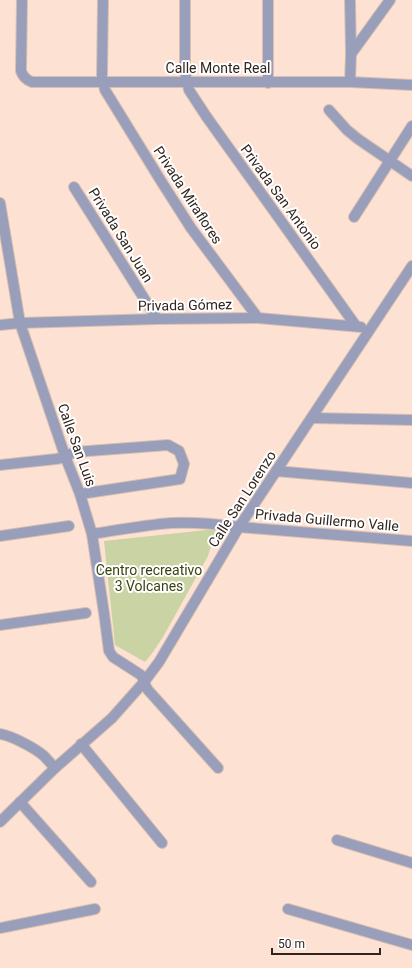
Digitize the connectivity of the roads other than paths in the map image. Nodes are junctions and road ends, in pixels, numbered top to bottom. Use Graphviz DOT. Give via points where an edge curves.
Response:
graph roads {
  1 [pos="22,0"];
  2 [pos="102,0"];
  3 [pos="185,0"];
  4 [pos="268,0"];
  5 [pos="350,0"];
  6 [pos="390,0"];
  7 [pos="351,54"];
  8 [pos="102,81"];
  9 [pos="187,82"];
  10 [pos="350,82"];
  11 [pos="268,83"];
  12 [pos="412,85"];
  13 [pos="329,110"];
  14 [pos="412,126"];
  15 [pos="390,162"];
  16 [pos="412,176"];
  17 [pos="74,187"];
  18 [pos="0,203"];
  19 [pos="354,217"];
  20 [pos="412,266"];
  21 [pos="400,283"];
  22 [pos="412,284"];
  23 [pos="258,318"];
  24 [pos="157,319"];
  25 [pos="20,323"];
  26 [pos="0,325"];
  27 [pos="356,326"];
  28 [pos="371,328"];
  29 [pos="312,418"];
  30 [pos="412,420"];
  31 [pos="65,456"];
  32 [pos="0,465"];
  33 [pos="276,471"];
  34 [pos="412,483"];
  35 [pos="80,494"];
  36 [pos="69,526"];
  37 [pos="239,527"];
  38 [pos="92,534"];
  39 [pos="0,536"];
  40 [pos="412,541"];
  41 [pos="86,613"];
  42 [pos="1,626"];
  43 [pos="144,682"];
  44 [pos="0,734"];
  45 [pos="81,744"];
  46 [pos="55,768"];
  47 [pos="218,768"];
  48 [pos="20,802"];
  49 [pos="0,822"];
  50 [pos="337,840"];
  51 [pos="162,843"];
  52 [pos="412,863"];
  53 [pos="91,882"];
  54 [pos="95,909"];
  55 [pos="288,909"];
  56 [pos="0,928"];
  57 [pos="412,944"];
  1 -- 8 [label="street, Calle Monte Real" via="22,75 32,82"];
  2 -- 8 [label="street"];
  3 -- 9 [label="street, Privada San Antonio"];
  4 -- 11 [label="street"];
  5 -- 7 [label="street"];
  6 -- 7 [label="street"];
  7 -- 10 [label="street"];
  8 -- 9 [label="street, Calle Monte Real"];
  8 -- 23 [label="street, Privada Miraflores" via="105,90 191,228"];
  9 -- 11 [label="street, Calle Monte Real"];
  9 -- 27 [label="street, Privada San Antonio" via="189,90 206,116"];
  10 -- 11 [label="street, Calle Monte Real"];
  10 -- 12 [label="street, Calle Monte Real"];
  13 -- 15 [label="street" via="353,135"];
  14 -- 15 [label="street"];
  15 -- 16 [label="street"];
  15 -- 19 [label="street"];
  17 -- 24 [label="street, Privada San Juan"];
  18 -- 25 [label="street, Calle San Luis"];
  20 -- 21 [label="street, Calle San Lorenzo"];
  21 -- 22 [label="street"];
  21 -- 28 [label="street, Calle San Lorenzo"];
  23 -- 24 [label="street, Privada Gómez"];
  23 -- 27 [label="street, Privada Gómez"];
  24 -- 25 [label="street, Privada Gómez"];
  25 -- 26 [label="street, Privada Gómez"];
  25 -- 31 [label="street, Calle San Luis"];
  27 -- 28 [label="street, Privada Gómez"];
  28 -- 29 [label="street, Calle San Lorenzo"];
  29 -- 30 [label="street"];
  29 -- 33 [label="street, Calle San Lorenzo"];
  31 -- 32 [label="street"];
  31 -- 35 [label="street, Calle San Luis"];
  31 -- 35 [label="street" via="75,452 168,445 179,452 184,464 180,479"];
  33 -- 34 [label="street"];
  33 -- 37 [label="street, Calle San Lorenzo"];
  35 -- 38 [label="street, Calle San Luis"];
  36 -- 39 [label="street"];
  37 -- 38 [label="street, Privada Guillermo Valle" via="172,523"];
  37 -- 40 [label="street, Privada Guillermo Valle"];
  37 -- 43 [label="street, Calle San Lorenzo" via="159,662"];
  38 -- 43 [label="street, Calle San Luis" via="109,651 141,675"];
  41 -- 42 [label="street"];
  43 -- 45 [label="street, Calle San Lorenzo" via="103,727"];
  43 -- 47 [label="street, Calle San Luis" via="148,690"];
  44 -- 46 [label="street" via="11,737 40,753"];
  45 -- 46 [label="street, Calle San Lorenzo"];
  45 -- 51 [label="street"];
  46 -- 48 [label="street, Calle San Lorenzo"];
  48 -- 49 [label="street, Calle San Lorenzo"];
  48 -- 53 [label="street"];
  50 -- 52 [label="street"];
  54 -- 56 [label="street"];
  55 -- 57 [label="street"];
}
